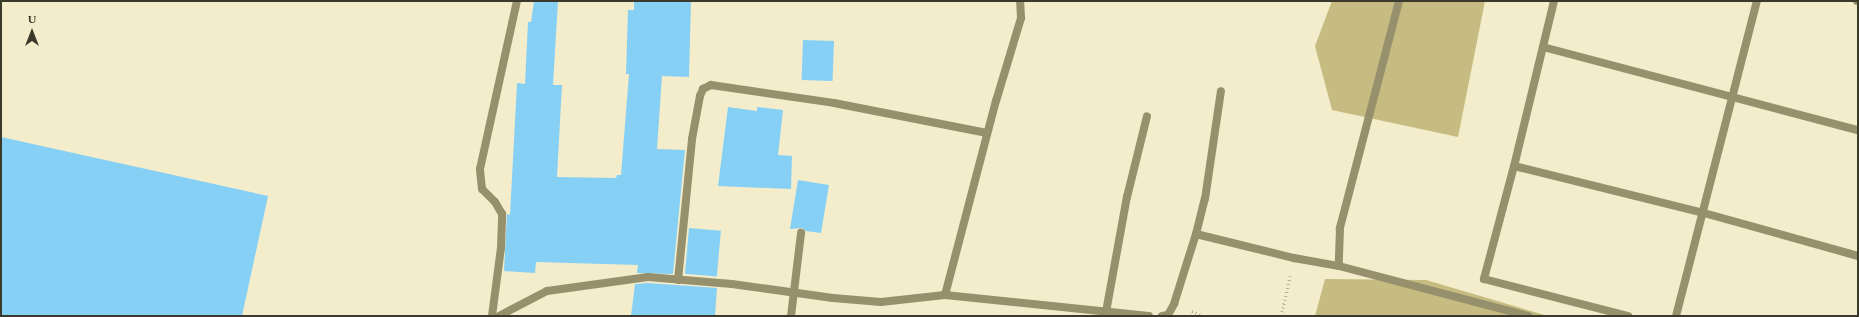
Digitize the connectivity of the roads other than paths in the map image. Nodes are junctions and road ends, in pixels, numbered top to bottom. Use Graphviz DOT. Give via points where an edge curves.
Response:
graph roads {
  1 [pos="517,1"];
  2 [pos="1020,1"];
  3 [pos="1399,1"];
  4 [pos="1554,1"];
  5 [pos="1757,1"];
  6 [pos="1543,47"];
  7 [pos="1221,90"];
  8 [pos="1733,98"];
  9 [pos="1147,116"];
  10 [pos="1858,130"];
  11 [pos="987,133"];
  12 [pos="1514,166"];
  13 [pos="1704,213"];
  14 [pos="801,233"];
  15 [pos="1196,234"];
  16 [pos="1858,256"];
  17 [pos="1339,266"];
  18 [pos="678,280"];
  19 [pos="795,294"];
  20 [pos="945,295"];
  21 [pos="1106,312"];
  22 [pos="492,316"];
  23 [pos="499,316"];
  24 [pos="791,316"];
  25 [pos="1148,316"];
  26 [pos="1162,316"];
  27 [pos="1528,316"];
  28 [pos="1628,316"];
  29 [pos="1676,316"];
  1 -- 22 [label="street" via="480,169 482,189 495,202 502,214 501,248"];
  2 -- 11 [label="street" via="1021,18"];
  3 -- 17 [label="street" via="1340,228"];
  4 -- 6 [label="street"];
  5 -- 8 [label="street"];
  6 -- 8 [label="street"];
  6 -- 12 [label="street"];
  7 -- 15 [label="street" via="1205,199"];
  8 -- 10 [label="street"];
  8 -- 13 [label="street"];
  9 -- 21 [label="street" via="1127,197"];
  11 -- 18 [label="street" via="834,103 711,85 703,89 696,117"];
  11 -- 20 [label="street"];
  12 -- 13 [label="street"];
  12 -- 28 [label="street" via="1484,279"];
  13 -- 16 [label="street"];
  13 -- 29 [label="street"];
  14 -- 19 [label="street"];
  15 -- 17 [label="street" via="1294,258"];
  15 -- 26 [label="street" via="1174,304 1168,315"];
  17 -- 27 [label="street"];
  18 -- 19 [label="street" via="732,284"];
  18 -- 23 [label="street" via="648,277 547,291"];
  19 -- 20 [label="street" via="881,302"];
  19 -- 24 [label="street"];
  20 -- 21 [label="street"];
  21 -- 25 [label="street"];
}
